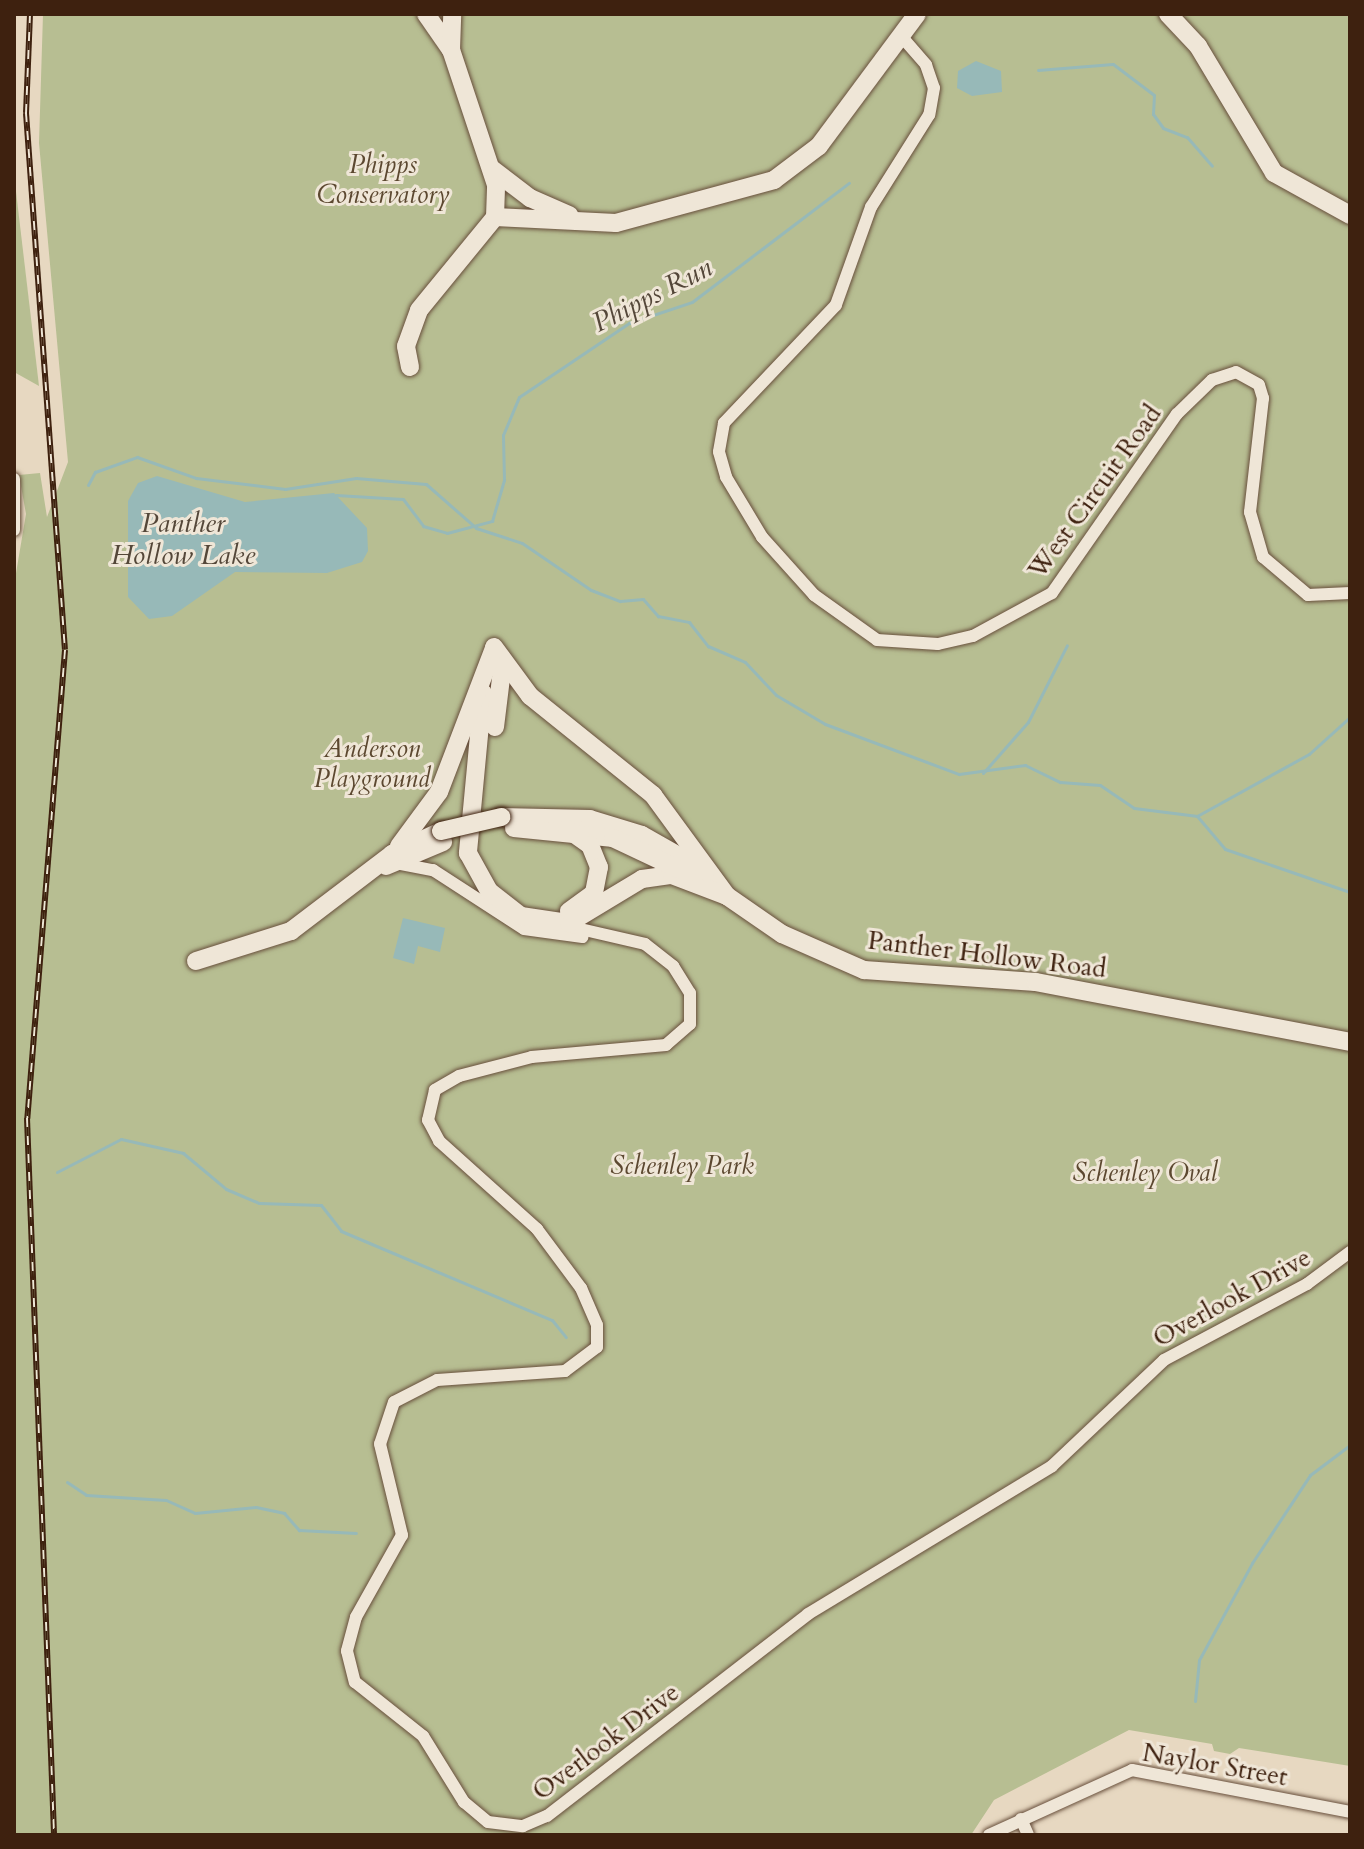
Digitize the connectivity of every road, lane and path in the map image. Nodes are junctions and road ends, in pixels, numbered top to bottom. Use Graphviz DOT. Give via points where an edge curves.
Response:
graph roads {
  1 [pos="426,14"];
  2 [pos="452,14"];
  3 [pos="917,14"];
  4 [pos="1168,14"];
  5 [pos="902,37"];
  6 [pos="451,50"];
  7 [pos="487,164"];
  8 [pos="1350,215"];
  9 [pos="495,217"];
  10 [pos="586,222"];
  11 [pos="410,367"];
  12 [pos="14,479"];
  13 [pos="14,530"];
  14 [pos="1350,593"];
  15 [pos="492,694"];
  16 [pos="530,696"];
  17 [pos="502,823"];
  18 [pos="567,829"];
  19 [pos="392,861"];
  20 [pos="711,883"];
  21 [pos="560,924"];
  22 [pos="593,936"];
  23 [pos="196,961"];
  24 [pos="1350,1042"];
  25 [pos="1350,1252"];
  26 [pos="1350,1812"];
  27 [pos="1021,1819"];
  28 [pos="989,1835"];
  29 [pos="1028,1835"];
  1 -- 6 [label="main road"];
  2 -- 6 [label="main road"];
  3 -- 5 [label="main road"];
  4 -- 8 [label="main road" via="1198,46 1274,173"];
  5 -- 10 [label="main road" via="819,146 789,172 660,215"];
  5 -- 14 [label="street, West Circuit Road" via="934,88 929,115 871,207 836,305 724,423 719,452 762,537 814,595 852,626 892,643 938,644 1000,626 1052,593 1177,414 1212,380 1236,372 1259,385 1263,398 1250,512 1263,557 1308,595"];
  6 -- 7 [label="main road"];
  7 -- 9 [label="main road"];
  7 -- 10 [label="main road" via="530,198"];
  9 -- 10 [label="main road"];
  9 -- 11 [label="main road" via="419,310 408,338"];
  12 -- 13 [label="street"];
  15 -- 16 [label="main road"];
  15 -- 16 [label="main road" via="503,662"];
  15 -- 18 [label="main road" via="477,823 485,868 500,888 533,909 577,908 594,893 599,867 590,845"];
  15 -- 19 [label="main road" via="439,792"];
  15 -- 21 [label="main road" via="467,825 473,867 508,908"];
  16 -- 20 [label="main road" via="653,795"];
  17 -- 18 [label="main road"];
  17 -- 19 [label="main road" via="442,836"];
  17 -- 20 [label="main road" via="565,816 616,826 665,846"];
  18 -- 20 [label="main road" via="633,845"];
  19 -- 22 [label="street, Overlook Drive" via="433,870 524,929"];
  19 -- 23 [label="main road" via="280,937"];
  20 -- 21 [label="main road" via="657,875"];
  20 -- 24 [label="main road, Panther Hollow Road" via="782,934 864,970 1036,982"];
  21 -- 22 [label="street, Overlook Drive"];
  22 -- 25 [label="street, Overlook Drive" via="645,944 673,966 690,993 690,1024 666,1045 532,1057 459,1076 435,1090 428,1120 439,1141 537,1229 581,1288 597,1347 565,1371 421,1383 394,1402 380,1444 402,1535 356,1617 348,1661 364,1691 436,1752 474,1814 495,1825 536,1823 838,1594 1052,1466 1164,1360 1307,1284"];
  26 -- 27 [label="street, Naylor Street" via="1132,1770"];
  27 -- 28 [label="street, Naylor Street"];
  27 -- 29 [label="street"];
}
